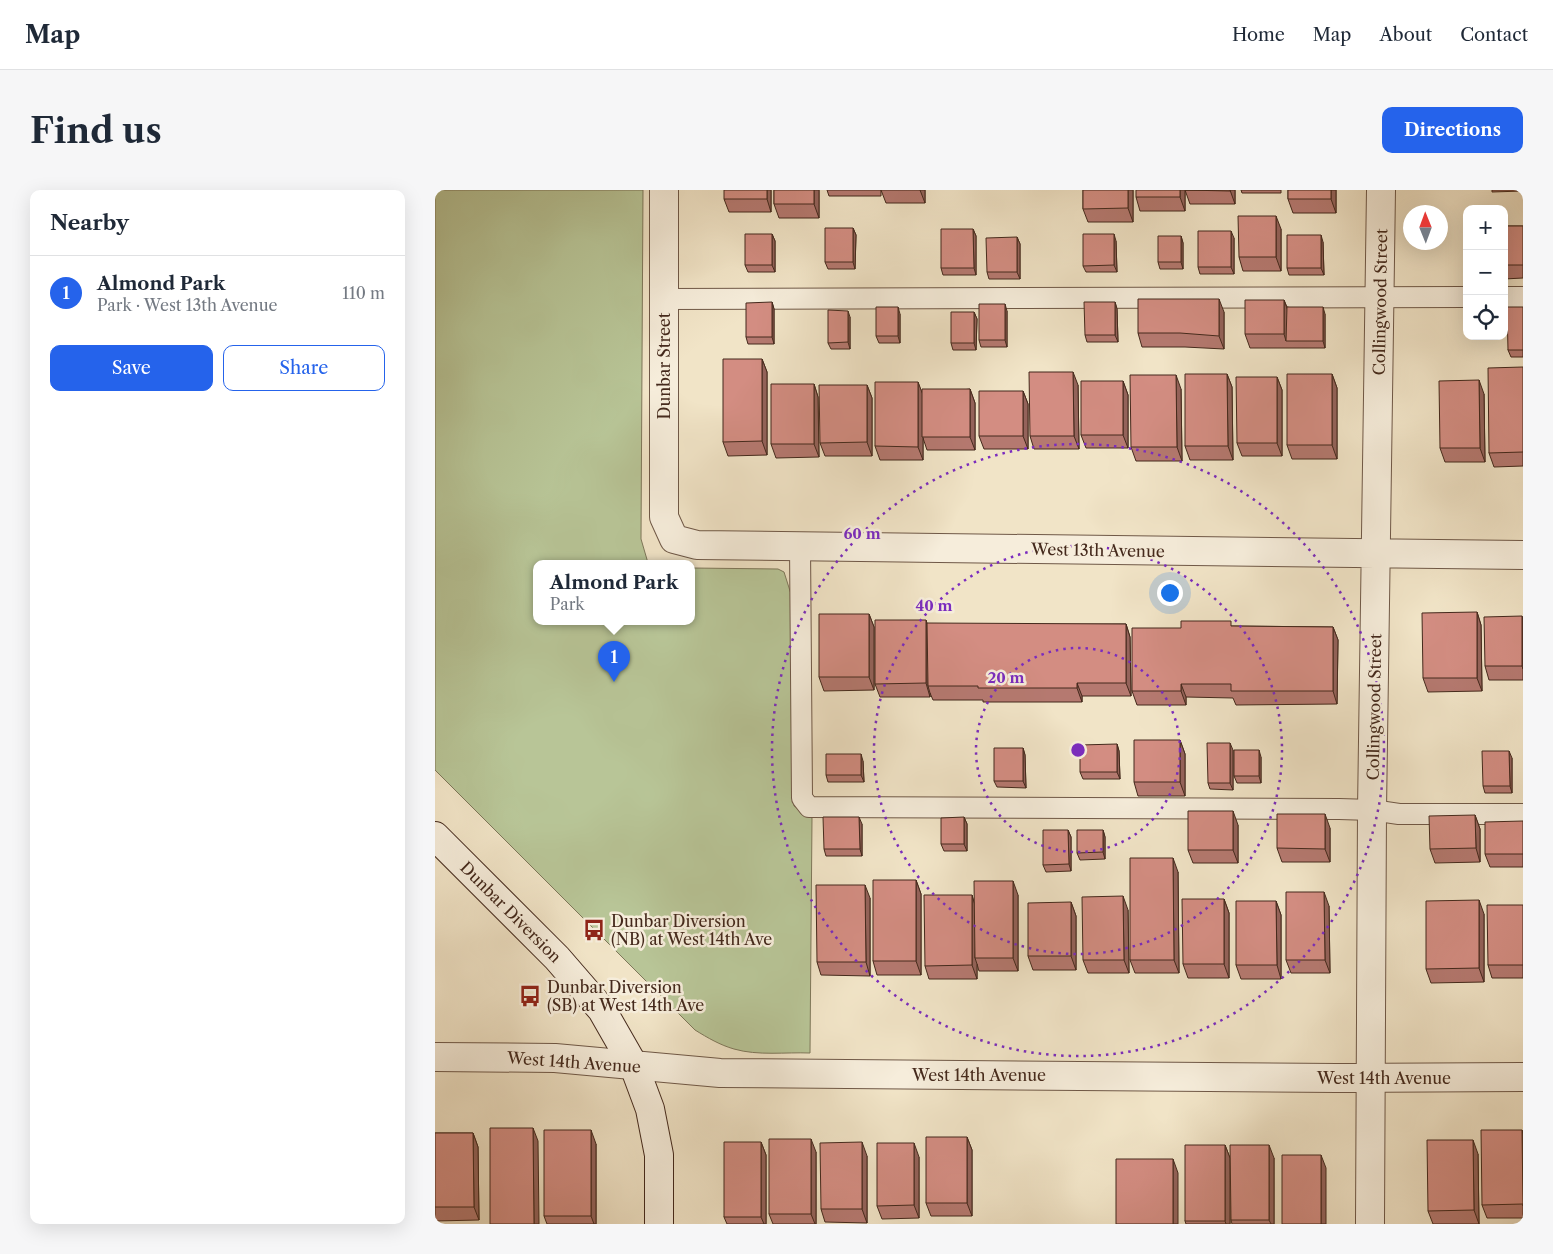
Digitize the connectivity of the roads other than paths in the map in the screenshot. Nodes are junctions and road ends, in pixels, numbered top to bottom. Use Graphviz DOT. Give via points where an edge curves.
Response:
graph roads {
  1 [pos="664,190"];
  2 [pos="1381,190"];
  3 [pos="1463,297"];
  4 [pos="1508,297"];
  5 [pos="1523,297"];
  6 [pos="1379,298"];
  7 [pos="664,299"];
  8 [pos="674,539"];
  9 [pos="800,546"];
  10 [pos="1377,553"];
  11 [pos="1523,555"];
  12 [pos="1372,810"];
  13 [pos="1523,814"];
  14 [pos="435,836"];
  15 [pos="435,1057"];
  16 [pos="633,1066"];
  17 [pos="1523,1077"];
  18 [pos="1370,1078"];
  19 [pos="659,1224"];
  20 [pos="1370,1224"];
  1 -- 7 [label="street, Dunbar Street"];
  2 -- 6 [label="street, Collingwood Street"];
  3 -- 6 [label="lane"];
  4 -- 5 [label="lane"];
  6 -- 7 [label="lane"];
  6 -- 10 [label="street, Collingwood Street"];
  7 -- 8 [label="street, Dunbar Street" via="664,517"];
  8 -- 9 [label="street, West 13th Avenue" via="697,545"];
  9 -- 10 [label="street, West 13th Avenue"];
  9 -- 12 [label="lane" via="802,798 809,807"];
  10 -- 11 [label="street, West 13th Avenue"];
  10 -- 12 [label="street, Collingwood Street"];
  12 -- 13 [label="lane" via="1399,814"];
  12 -- 18 [label="street, Collingwood Street"];
  14 -- 16 [label="street, Dunbar Diversion" via="557,958 603,1010"];
  15 -- 16 [label="street, West 14th Avenue" via="555,1058"];
  16 -- 18 [label="street, West 14th Avenue" via="720,1073"];
  16 -- 19 [label="street" via="650,1109 659,1155"];
  17 -- 18 [label="street, West 14th Avenue"];
  18 -- 20 [label="street, Collingwood Street"];
}
